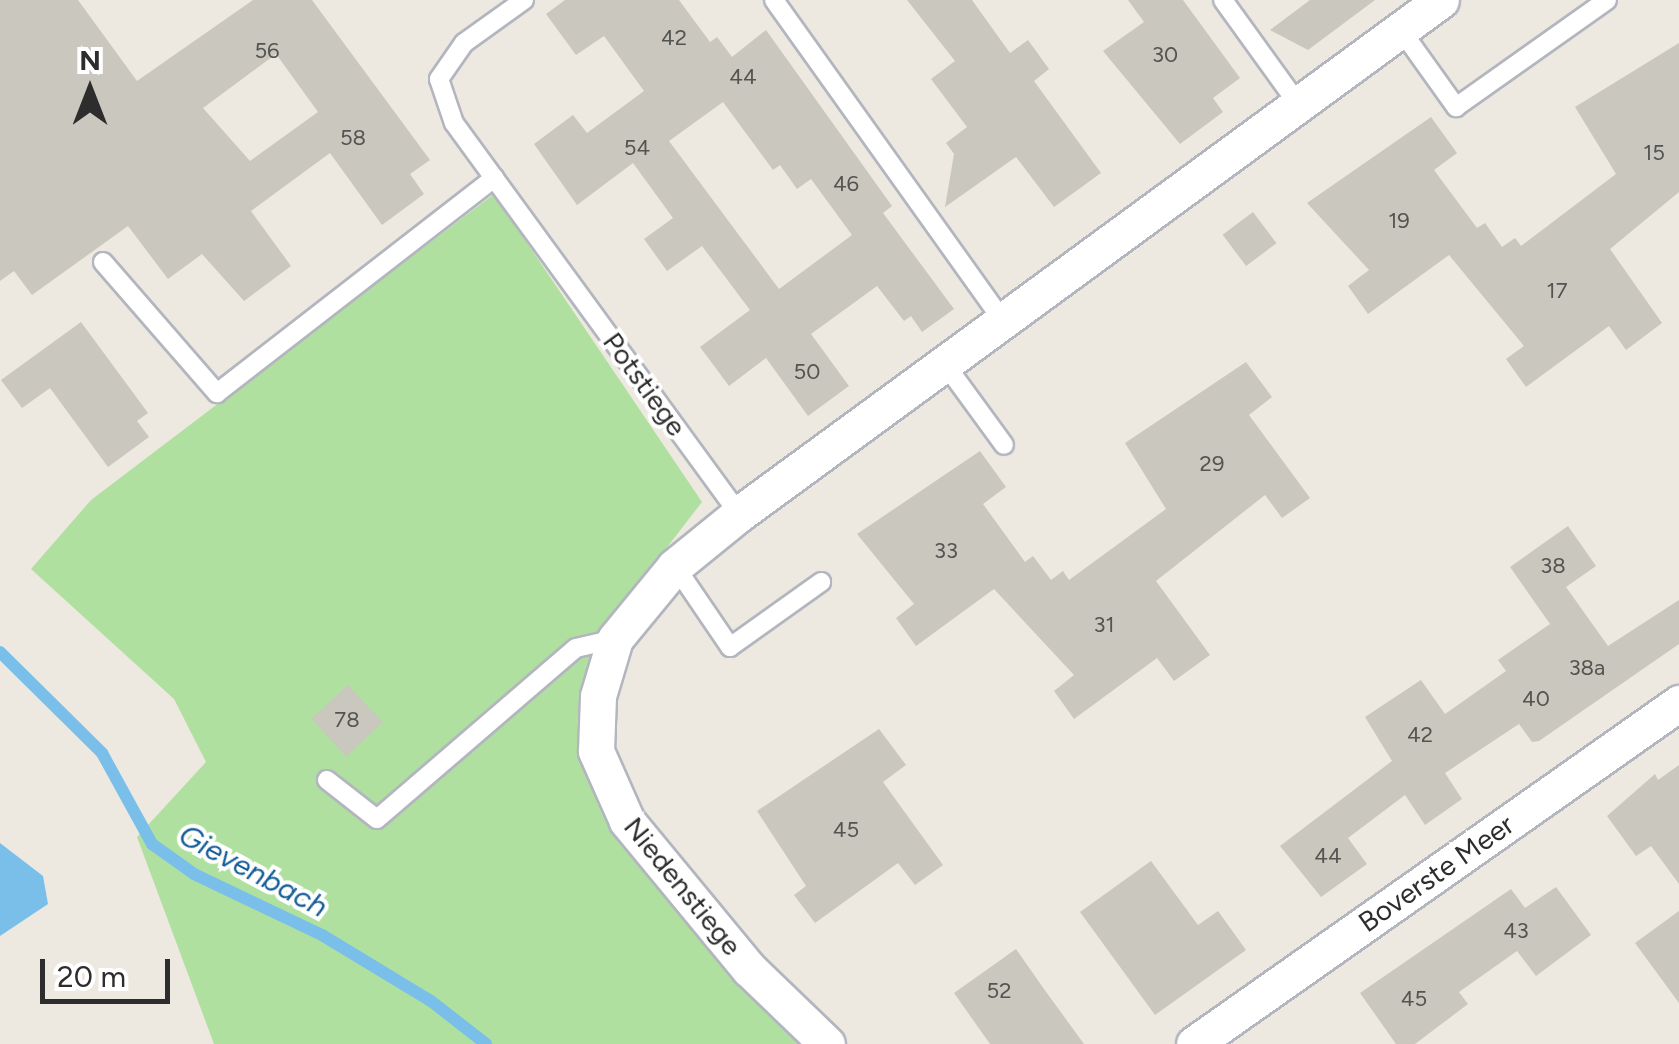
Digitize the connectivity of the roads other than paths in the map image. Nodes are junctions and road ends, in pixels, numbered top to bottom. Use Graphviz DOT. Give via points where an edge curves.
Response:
graph roads {
  1 [pos="524,0"];
  2 [pos="774,0"];
  3 [pos="1223,0"];
  4 [pos="1441,0"];
  5 [pos="1607,0"];
  6 [pos="1401,30"];
  7 [pos="1298,104"];
  8 [pos="494,178"];
  9 [pos="103,262"];
  10 [pos="1002,321"];
  11 [pos="945,364"];
  12 [pos="1004,445"];
  13 [pos="739,514"];
  14 [pos="675,566"];
  15 [pos="821,582"];
  16 [pos="615,639"];
  17 [pos="1679,703"];
  18 [pos="327,780"];
  19 [pos="827,1044"];
  20 [pos="1194,1044"];
  1 -- 8 [label="lane, Potstiege" via="464,44 439,79 454,122"];
  2 -- 10 [label="lane"];
  3 -- 7 [label="lane"];
  4 -- 6 [label="street"];
  5 -- 6 [label="lane" via="1456,107"];
  6 -- 7 [label="street"];
  7 -- 10 [label="street"];
  8 -- 9 [label="lane" via="217,393"];
  8 -- 13 [label="lane, Potstiege"];
  10 -- 11 [label="street"];
  11 -- 12 [label="lane"];
  11 -- 13 [label="street"];
  13 -- 14 [label="street, Niedenstiege"];
  14 -- 15 [label="lane" via="730,647"];
  14 -- 16 [label="street, Niedenstiege"];
  16 -- 18 [label="lane" via="576,648 377,819"];
  16 -- 19 [label="street, Niedenstiege" via="598,696 596,751 627,821 750,969"];
  17 -- 20 [label="street, Boverste Meer"];
}
